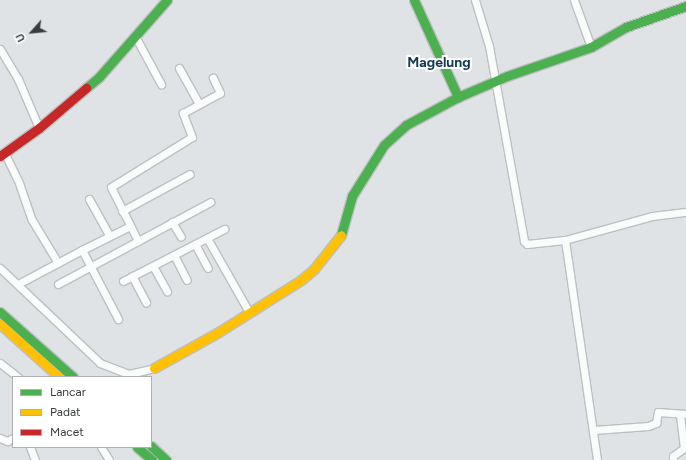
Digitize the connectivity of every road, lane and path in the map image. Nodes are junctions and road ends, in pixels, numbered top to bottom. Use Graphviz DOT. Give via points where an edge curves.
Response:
graph roads {
  1 [pos="167,0"];
  2 [pos="414,0"];
  3 [pos="475,0"];
  4 [pos="574,0"];
  5 [pos="686,6"];
  6 [pos="135,36"];
  7 [pos="591,47"];
  8 [pos="0,49"];
  9 [pos="179,68"];
  10 [pos="213,78"];
  11 [pos="494,81"];
  12 [pos="161,84"];
  13 [pos="458,97"];
  14 [pos="199,104"];
  15 [pos="39,128"];
  16 [pos="2,155"];
  17 [pos="190,174"];
  18 [pos="90,199"];
  19 [pos="210,202"];
  20 [pos="122,211"];
  21 [pos="686,212"];
  22 [pos="172,222"];
  23 [pos="130,226"];
  24 [pos="224,229"];
  25 [pos="109,236"];
  26 [pos="181,237"];
  27 [pos="207,238"];
  28 [pos="565,240"];
  29 [pos="138,241"];
  30 [pos="194,244"];
  31 [pos="82,250"];
  32 [pos="174,255"];
  33 [pos="58,263"];
  34 [pos="153,266"];
  35 [pos="91,267"];
  36 [pos="0,268"];
  37 [pos="208,268"];
  38 [pos="132,276"];
  39 [pos="187,280"];
  40 [pos="123,281"];
  41 [pos="18,284"];
  42 [pos="58,284"];
  43 [pos="167,291"];
  44 [pos="146,302"];
  45 [pos="0,312"];
  46 [pos="249,312"];
  47 [pos="118,319"];
  48 [pos="0,324"];
  49 [pos="0,363"];
  50 [pos="154,368"];
  51 [pos="17,376"];
  52 [pos="58,376"];
  53 [pos="72,376"];
  54 [pos="683,414"];
  55 [pos="594,430"];
  56 [pos="0,438"];
  57 [pos="12,438"];
  58 [pos="152,447"];
  59 [pos="30,448"];
  60 [pos="102,448"];
  61 [pos="139,448"];
  62 [pos="35,460"];
  63 [pos="109,460"];
  64 [pos="152,460"];
  65 [pos="166,460"];
  66 [pos="597,460"];
  67 [pos="673,460"];
  1 -- 6 [label="main road"];
  2 -- 13 [label="main road"];
  3 -- 11 [label="street" via="488,46"];
  4 -- 7 [label="street"];
  5 -- 7 [label="main road" via="626,27"];
  6 -- 12 [label="street"];
  6 -- 15 [label="main road" via="99,77"];
  7 -- 11 [label="main road"];
  8 -- 15 [label="street" via="18,78"];
  9 -- 14 [label="street"];
  10 -- 14 [label="street" via="220,93"];
  11 -- 13 [label="main road"];
  11 -- 28 [label="street" via="524,240 532,245"];
  13 -- 46 [label="main road" via="406,125 384,144 352,196 340,239 301,280"];
  14 -- 20 [label="street" via="183,113 192,137 111,187"];
  15 -- 16 [label="main road"];
  16 -- 33 [label="street" via="19,183 32,220"];
  17 -- 20 [label="street"];
  18 -- 25 [label="street"];
  19 -- 22 [label="street"];
  20 -- 23 [label="street"];
  21 -- 28 [label="street" via="652,216"];
  22 -- 26 [label="street"];
  22 -- 29 [label="street"];
  23 -- 25 [label="street"];
  23 -- 29 [label="street"];
  24 -- 27 [label="street"];
  25 -- 31 [label="street"];
  27 -- 30 [label="street"];
  27 -- 46 [label="street"];
  28 -- 55 [label="street"];
  29 -- 35 [label="street"];
  30 -- 32 [label="street"];
  30 -- 37 [label="street"];
  31 -- 33 [label="street"];
  31 -- 35 [label="street"];
  32 -- 34 [label="street"];
  32 -- 39 [label="street"];
  33 -- 41 [label="street"];
  34 -- 38 [label="street"];
  34 -- 43 [label="street"];
  35 -- 42 [label="street"];
  35 -- 47 [label="street"];
  36 -- 41 [label="street"];
  38 -- 40 [label="street"];
  38 -- 44 [label="street"];
  41 -- 50 [label="street" via="92,356 110,368 129,374"];
  45 -- 53 [label="main road"];
  46 -- 50 [label="main road"];
  48 -- 52 [label="main road"];
  49 -- 51 [label="street"];
  54 -- 55 [label="street" via="657,413 656,423 648,426"];
  54 -- 67 [label="street" via="684,448 673,456"];
  55 -- 66 [label="street"];
  56 -- 57 [label="street" via="7,441"];
  58 -- 65 [label="main road"];
  59 -- 62 [label="street"];
  60 -- 63 [label="street"];
  61 -- 64 [label="main road"];
}
